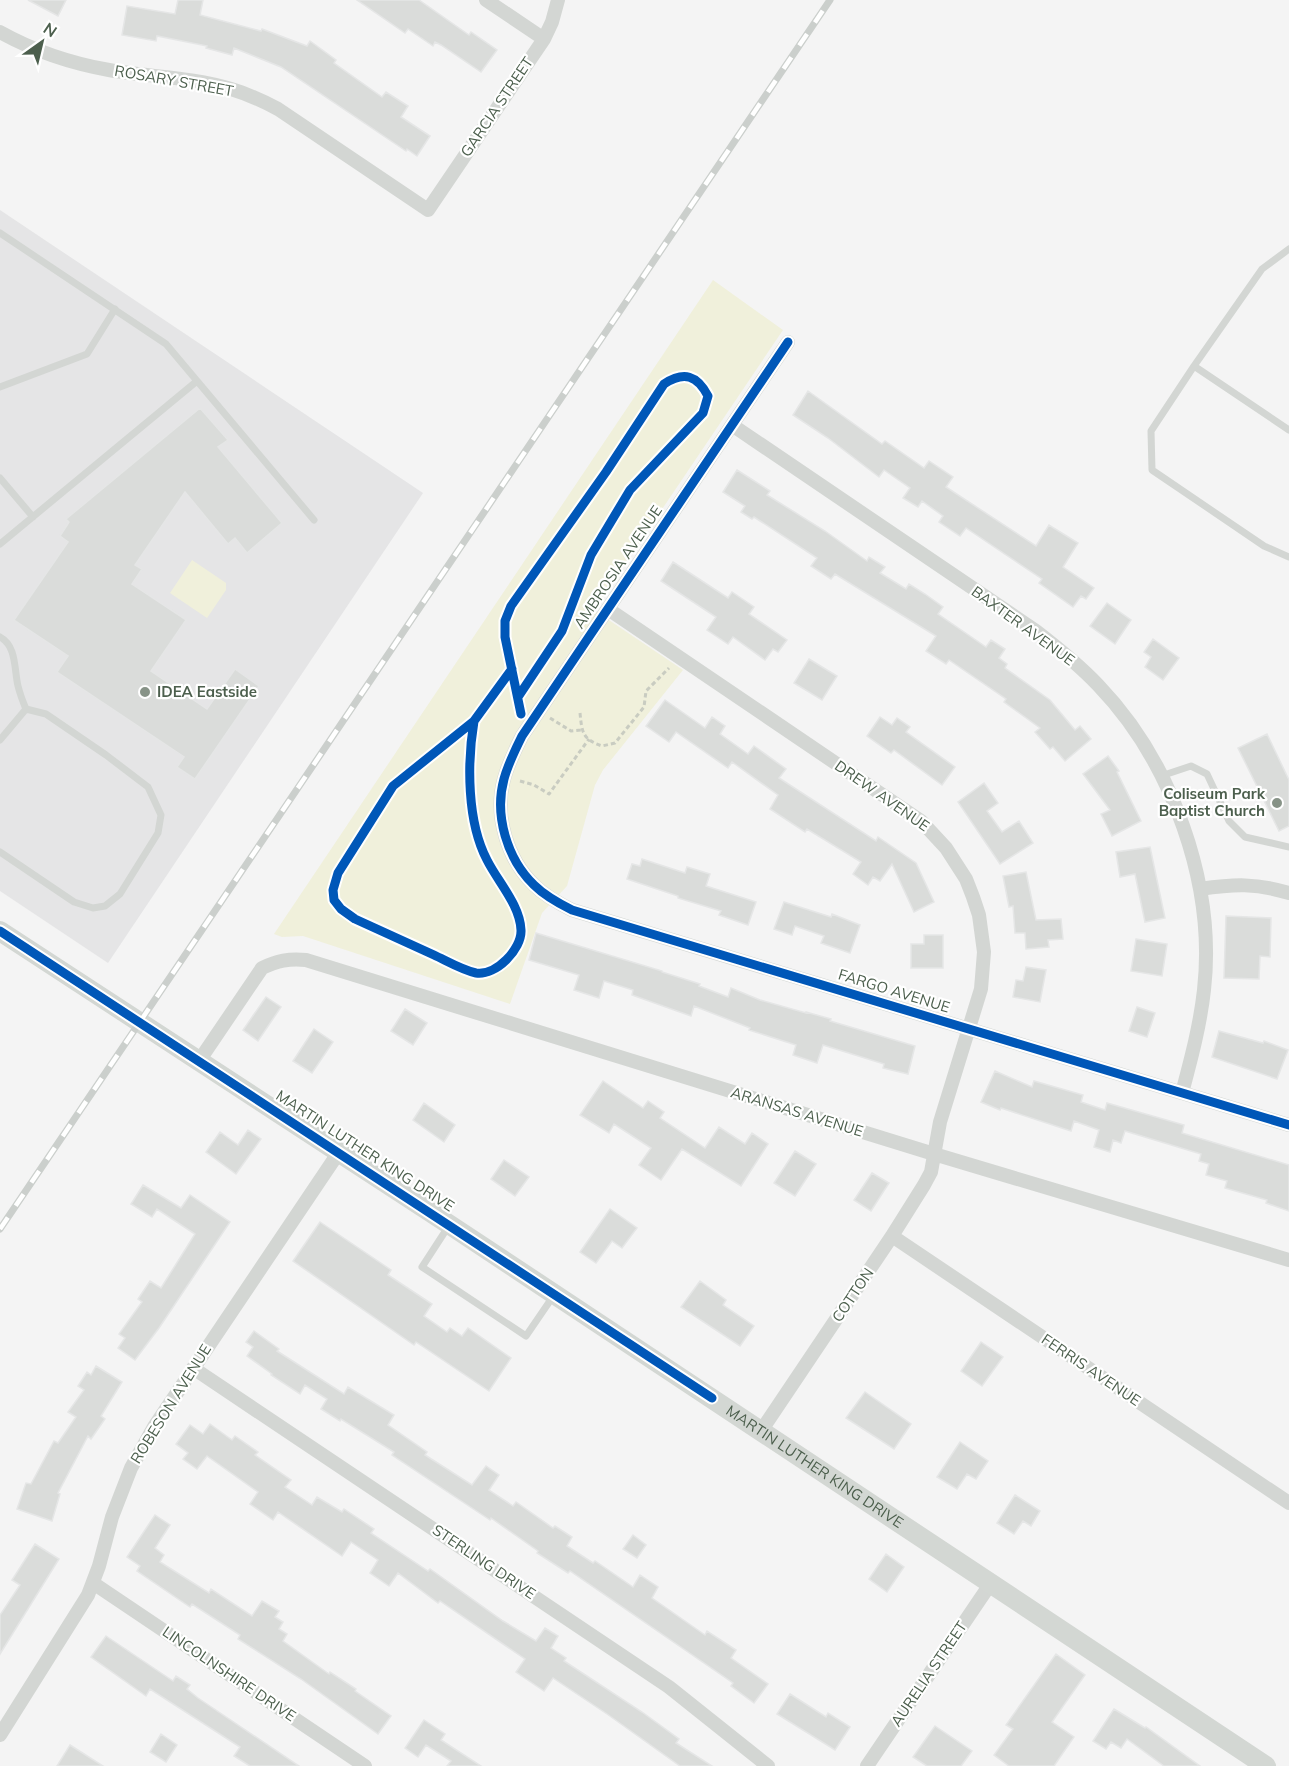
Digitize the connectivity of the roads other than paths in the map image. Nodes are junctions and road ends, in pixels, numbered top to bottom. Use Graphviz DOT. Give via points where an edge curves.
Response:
graph roads {
  1 [pos="486,0"];
  2 [pos="558,0"];
  3 [pos="0,33"];
  4 [pos="543,39"];
  5 [pos="428,210"];
  6 [pos="0,233"];
  7 [pos="1289,249"];
  8 [pos="115,309"];
  9 [pos="788,342"];
  10 [pos="1194,366"];
  11 [pos="197,381"];
  12 [pos="0,387"];
  13 [pos="732,425"];
  14 [pos="1289,430"];
  15 [pos="0,478"];
  16 [pos="33,517"];
  17 [pos="314,520"];
  18 [pos="0,544"];
  19 [pos="1289,557"];
  20 [pos="608,609"];
  21 [pos="0,637"];
  22 [pos="26,709"];
  23 [pos="0,740"];
  24 [pos="1161,776"];
  25 [pos="1289,847"];
  26 [pos="0,852"];
  27 [pos="511,854"];
  28 [pos="1200,889"];
  29 [pos="1289,893"];
  30 [pos="0,931"];
  31 [pos="969,1029"];
  32 [pos="199,1061"];
  33 [pos="1182,1093"];
  34 [pos="1289,1125"];
  35 [pos="339,1152"];
  36 [pos="934,1154"];
  37 [pos="450,1225"];
  38 [pos="892,1236"];
  39 [pos="1289,1260"];
  40 [pos="554,1294"];
  41 [pos="193,1368"];
  42 [pos="761,1431"];
  43 [pos="1289,1503"];
  44 [pos="991,1582"];
  45 [pos="93,1583"];
  46 [pos="0,1735"];
  47 [pos="365,1766"];
  48 [pos="768,1766"];
  49 [pos="867,1766"];
  50 [pos="1266,1766"];
  1 -- 4 [label="street"];
  2 -- 4 [label="street, GARCIA STREET"];
  3 -- 5 [label="street, ROSARY STREET" via="80,64 213,85 255,97"];
  4 -- 5 [label="street, GARCIA STREET"];
  6 -- 8 [label="lane"];
  7 -- 10 [label="lane" via="1262,269"];
  8 -- 11 [label="lane" via="166,344"];
  8 -- 12 [label="lane" via="87,354"];
  9 -- 13 [label="street, AMBROSIA AVENUE"];
  10 -- 14 [label="lane"];
  10 -- 19 [label="lane" via="1151,431 1152,470 1264,546"];
  11 -- 16 [label="lane"];
  11 -- 17 [label="lane"];
  13 -- 20 [label="street, AMBROSIA AVENUE"];
  13 -- 24 [label="street, BAXTER AVENUE" via="1069,657 1125,718"];
  15 -- 16 [label="lane"];
  16 -- 18 [label="lane"];
  20 -- 27 [label="street, AMBROSIA AVENUE" via="512,756 503,780 501,807"];
  20 -- 31 [label="street, DREW AVENUE" via="906,810 934,834 966,879 979,915 984,952 981,989"];
  21 -- 22 [label="lane" via="13,653"];
  22 -- 23 [label="lane"];
  22 -- 26 [label="lane" via="46,714 148,787 161,815 158,834 120,894 105,906 93,908 74,902"];
  24 -- 25 [label="lane" via="1191,766 1206,774 1229,821 1245,837"];
  24 -- 28 [label="street, BAXTER AVENUE" via="1184,828"];
  27 -- 31 [label="street, FARGO AVENUE" via="534,885 572,910"];
  28 -- 29 [label="street" via="1237,884"];
  28 -- 33 [label="street, BAXTER AVENUE" via="1206,947 1204,988"];
  30 -- 32 [label="main road, MARTIN LUTHER KING DRIVE"];
  31 -- 33 [label="street, FARGO AVENUE"];
  31 -- 36 [label="street, DREW AVENUE"];
  32 -- 35 [label="main road, MARTIN LUTHER KING DRIVE"];
  32 -- 36 [label="street, ARANSAS AVENUE" via="262,968 290,958 306,960"];
  33 -- 34 [label="street, FARGO AVENUE"];
  35 -- 37 [label="main road, MARTIN LUTHER KING DRIVE"];
  35 -- 41 [label="street, ROBESON AVENUE"];
  36 -- 38 [label="street, COTTON" via="924,1185"];
  36 -- 39 [label="street, ARANSAS AVENUE"];
  37 -- 40 [label="main road, MARTIN LUTHER KING DRIVE"];
  37 -- 40 [label="lane" via="422,1267 526,1336"];
  38 -- 42 [label="street, COTTON"];
  38 -- 43 [label="street, FERRIS AVENUE"];
  40 -- 42 [label="main road, MARTIN LUTHER KING DRIVE"];
  41 -- 45 [label="street, ROBESON AVENUE" via="131,1468"];
  41 -- 48 [label="street, STERLING DRIVE" via="669,1687"];
  42 -- 44 [label="main road, MARTIN LUTHER KING DRIVE"];
  44 -- 49 [label="street, AURELIA STREET"];
  44 -- 50 [label="main road, MARTIN LUTHER KING DRIVE"];
  45 -- 46 [label="street, ROBESON AVENUE"];
  45 -- 47 [label="street, LINCOLNSHIRE DRIVE"];
}
